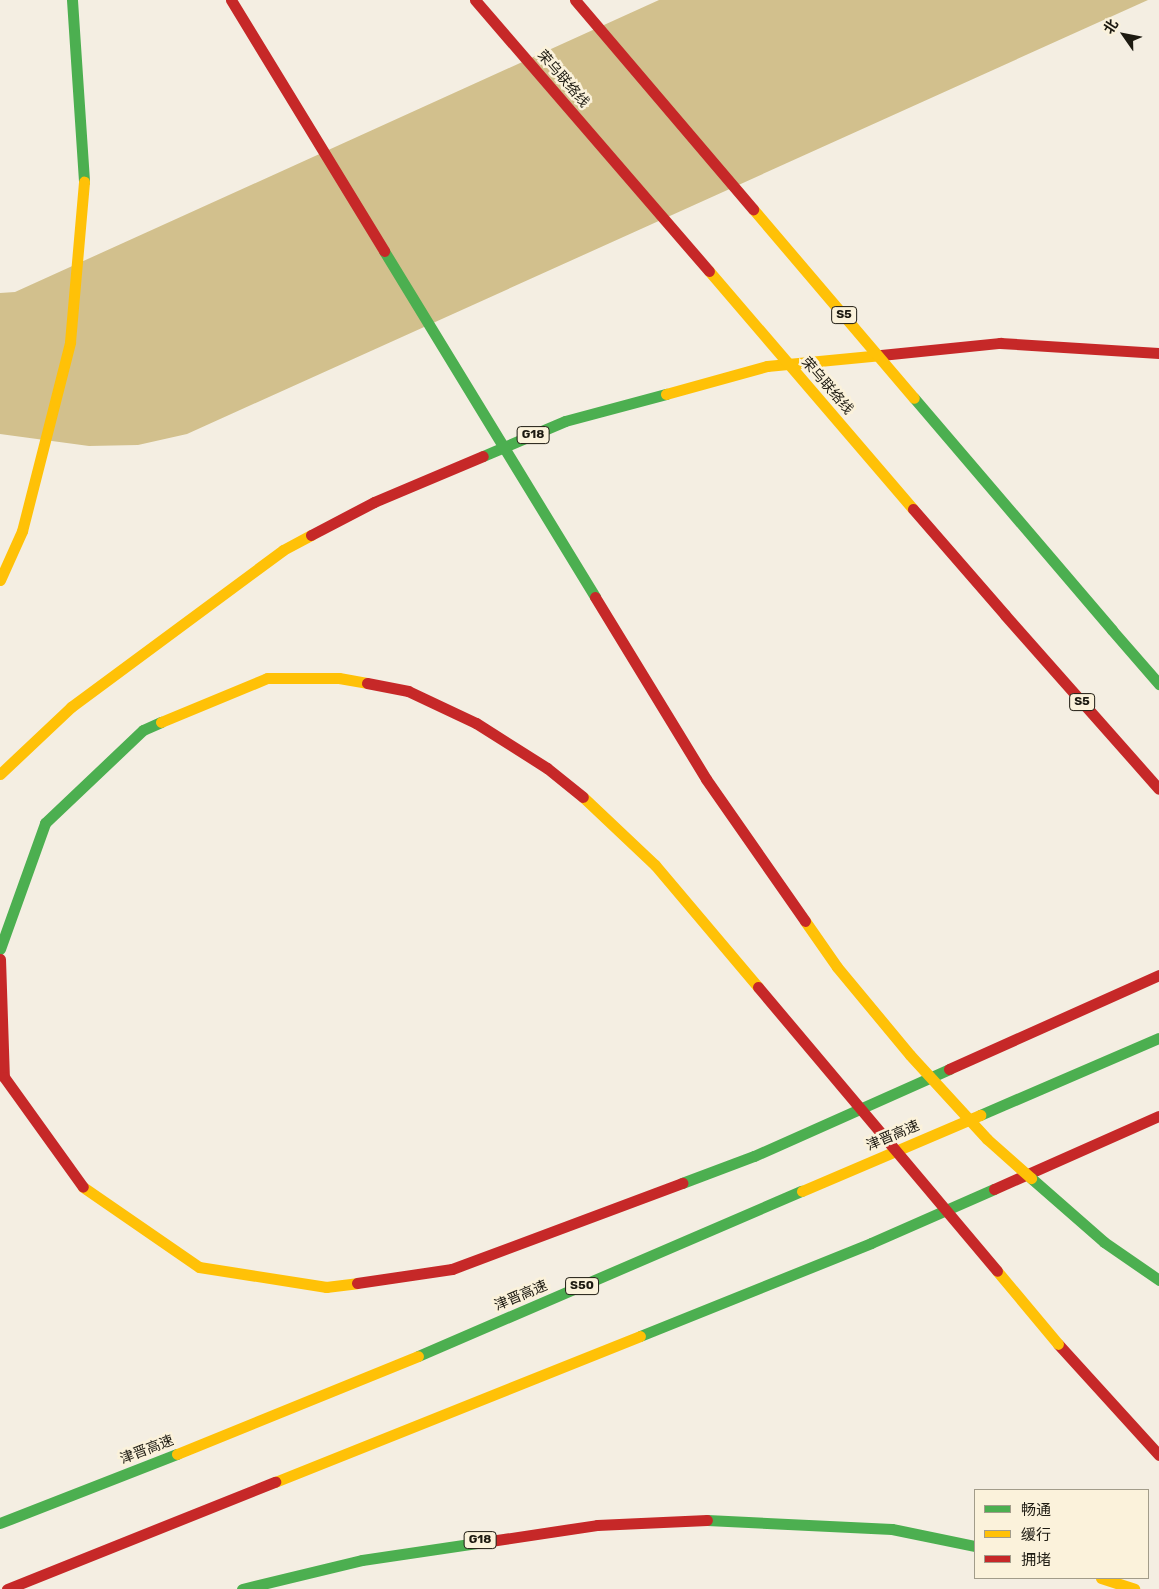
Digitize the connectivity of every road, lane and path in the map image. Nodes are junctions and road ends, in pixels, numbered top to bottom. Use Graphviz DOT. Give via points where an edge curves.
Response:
graph roads {
  1 [pos="72,0"];
  2 [pos="231,0"];
  3 [pos="475,0"];
  4 [pos="575,0"];
  5 [pos="1159,353"];
  6 [pos="0,580"];
  7 [pos="1159,684"];
  8 [pos="0,774"];
  9 [pos="1159,789"];
  10 [pos="0,949"];
  11 [pos="0,958"];
  12 [pos="1159,976"];
  13 [pos="1159,1038"];
  14 [pos="1159,1116"];
  15 [pos="1159,1280"];
  16 [pos="1159,1455"];
  17 [pos="0,1523"];
  18 [pos="974,1546"];
  19 [pos="1104,1579"];
  20 [pos="7,1589"];
  21 [pos="242,1589"];
  22 [pos="1134,1589"];
  1 -- 6 [label="highway" via="85,173 71,332 22,531"];
  2 -- 15 [label="highway, bridge" via="706,779 837,967 910,1055 987,1139 1104,1242"];
  3 -- 9 [label="highway, 荣乌联络线 / S5, bridge"];
  4 -- 7 [label="highway, S5, bridge"];
  5 -- 8 [label="highway, G18" via="1000,344 767,366 565,421 374,502 283,550 71,707"];
  10 -- 16 [label="highway, bridge" via="45,823 143,730 267,678 339,678 408,691 476,723 548,768 599,810 655,865 1058,1344"];
  11 -- 12 [label="highway" via="4,1076 84,1190 199,1267 326,1287 462,1266 754,1156"];
  13 -- 17 [label="highway, 津晋高速 / S50" via="291,1410"];
  14 -- 20 [label="highway" via="871,1243"];
  18 -- 21 [label="highway, G18" via="892,1529 721,1519 597,1524 362,1560"];
  19 -- 22 [label="highway"];
}
